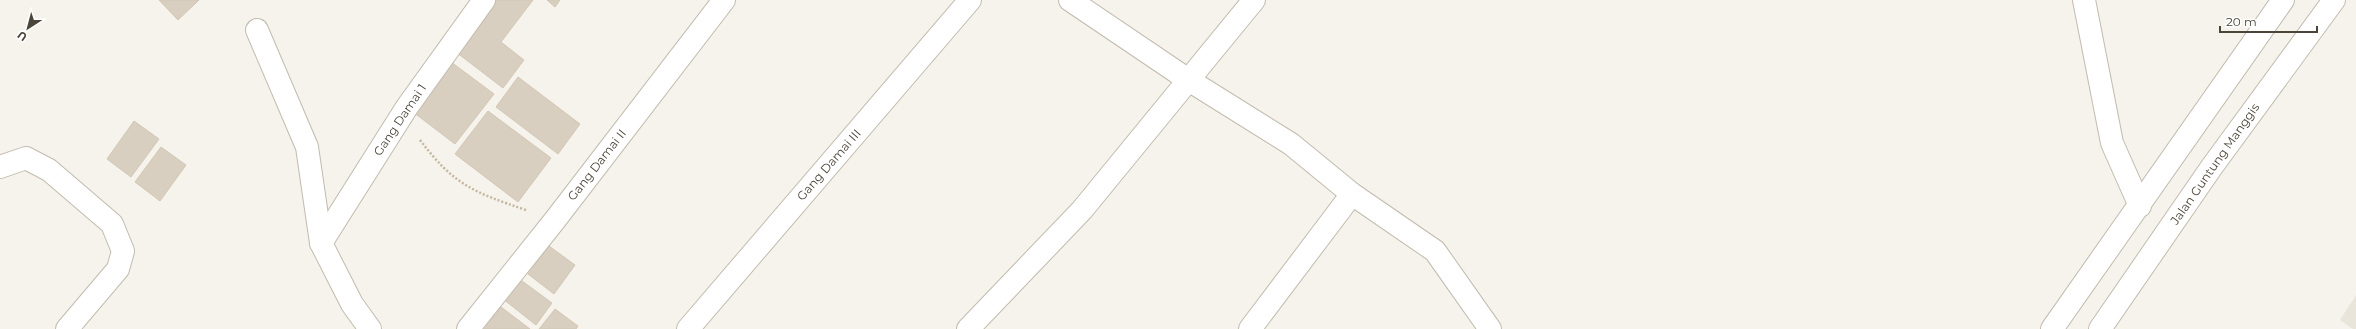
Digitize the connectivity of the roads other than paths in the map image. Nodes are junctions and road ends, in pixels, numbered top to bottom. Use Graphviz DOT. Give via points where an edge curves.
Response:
graph roads {
  1 [pos="484,0"];
  2 [pos="724,0"];
  3 [pos="970,0"];
  4 [pos="1070,0"];
  5 [pos="1254,0"];
  6 [pos="2084,0"];
  7 [pos="2283,0"];
  8 [pos="2334,0"];
  9 [pos="257,30"];
  10 [pos="1187,79"];
  11 [pos="0,167"];
  12 [pos="1352,194"];
  13 [pos="2140,206"];
  14 [pos="321,243"];
  15 [pos="67,329"];
  16 [pos="370,329"];
  17 [pos="468,329"];
  18 [pos="688,329"];
  19 [pos="968,329"];
  20 [pos="1250,329"];
  21 [pos="1490,329"];
  22 [pos="2052,329"];
  23 [pos="2100,329"];
  1 -- 14 [label="street, Gang Damai 1" via="407,107"];
  2 -- 17 [label="street, Gang Damai II"];
  3 -- 18 [label="street, Gang Damai III"];
  4 -- 10 [label="street"];
  5 -- 10 [label="street"];
  6 -- 13 [label="street" via="2112,143"];
  7 -- 13 [label="street"];
  8 -- 23 [label="street, Jalan Guntung Manggis" via="2211,168"];
  9 -- 14 [label="street" via="307,147"];
  10 -- 12 [label="street" via="1291,144"];
  10 -- 19 [label="street" via="1082,210"];
  11 -- 15 [label="street" via="26,158 49,170 112,224 123,251 118,269"];
  12 -- 20 [label="street"];
  12 -- 21 [label="street" via="1434,251"];
  13 -- 22 [label="street"];
  14 -- 16 [label="street" via="352,304"];
}
